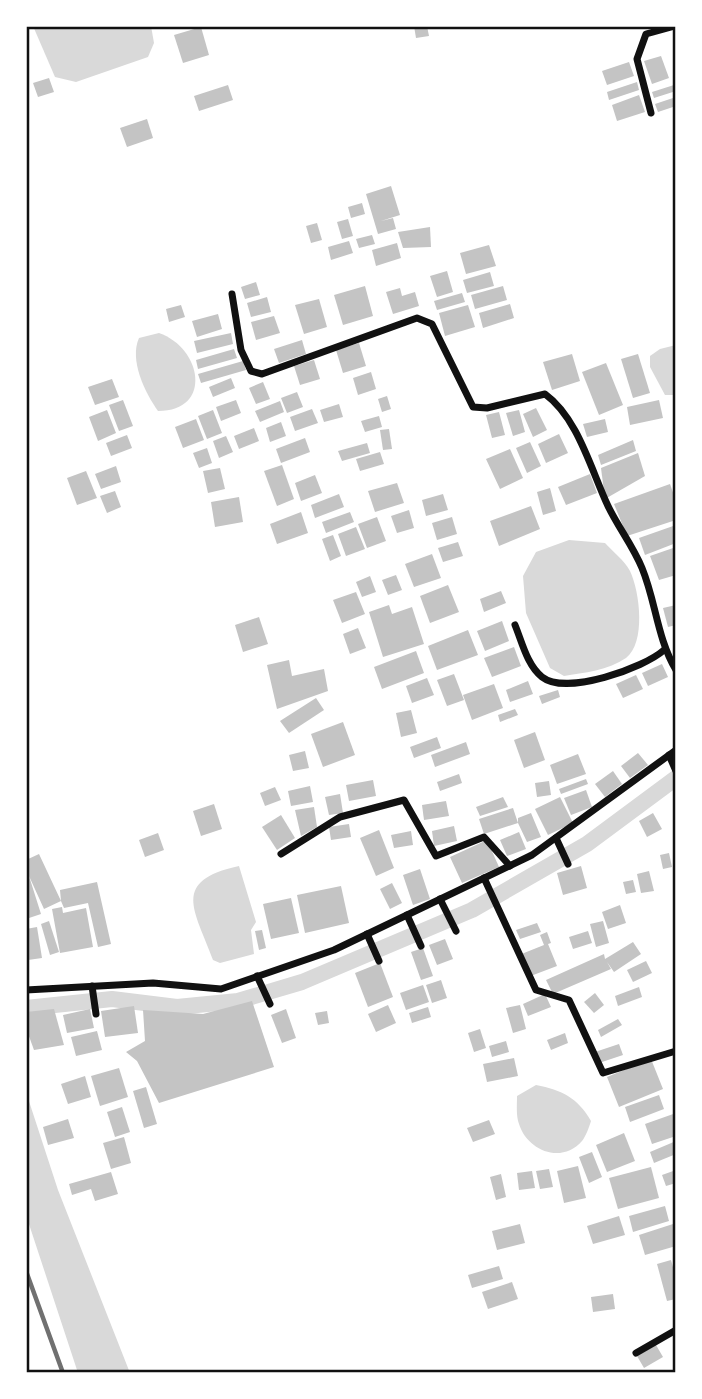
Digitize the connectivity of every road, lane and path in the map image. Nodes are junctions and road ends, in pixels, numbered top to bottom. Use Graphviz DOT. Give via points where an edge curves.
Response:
graph roads {
  1 [pos="675,26"];
  2 [pos="651,113"];
  3 [pos="232,294"];
  4 [pos="515,625"];
  5 [pos="664,650"];
  6 [pos="676,670"];
  7 [pos="672,755"];
  8 [pos="676,771"];
  9 [pos="557,838"];
  10 [pos="281,854"];
  11 [pos="568,864"];
  12 [pos="510,866"];
  13 [pos="486,882"];
  14 [pos="443,903"];
  15 [pos="408,918"];
  16 [pos="456,931"];
  17 [pos="368,936"];
  18 [pos="421,946"];
  19 [pos="379,961"];
  20 [pos="258,978"];
  21 [pos="92,987"];
  22 [pos="26,990"];
  23 [pos="270,1004"];
  24 [pos="96,1014"];
  25 [pos="676,1051"];
  26 [pos="676,1329"];
  27 [pos="636,1353"];
  1 -- 2 [label="street" via="646,34 637,59"];
  3 -- 5 [label="street" via="242,350 251,371 262,374 417,318 432,324 473,407 545,394 555,401 569,419 608,507 642,568"];
  4 -- 5 [label="street" via="531,665 544,679 566,684 604,679"];
  5 -- 6 [label="street"];
  7 -- 8 [label="street"];
  7 -- 9 [label="street"];
  9 -- 11 [label="street"];
  9 -- 12 [label="street"];
  10 -- 12 [label="street" via="340,817 404,800 436,856 484,837"];
  12 -- 13 [label="street"];
  13 -- 14 [label="street"];
  13 -- 25 [label="street" via="536,990 569,1000 603,1073"];
  14 -- 15 [label="street"];
  14 -- 16 [label="street"];
  15 -- 17 [label="street"];
  15 -- 18 [label="street"];
  17 -- 19 [label="street"];
  17 -- 20 [label="street"];
  20 -- 21 [label="street" via="221,989 153,983"];
  20 -- 23 [label="street"];
  21 -- 22 [label="street"];
  21 -- 24 [label="street"];
  26 -- 27 [label="street"];
}
